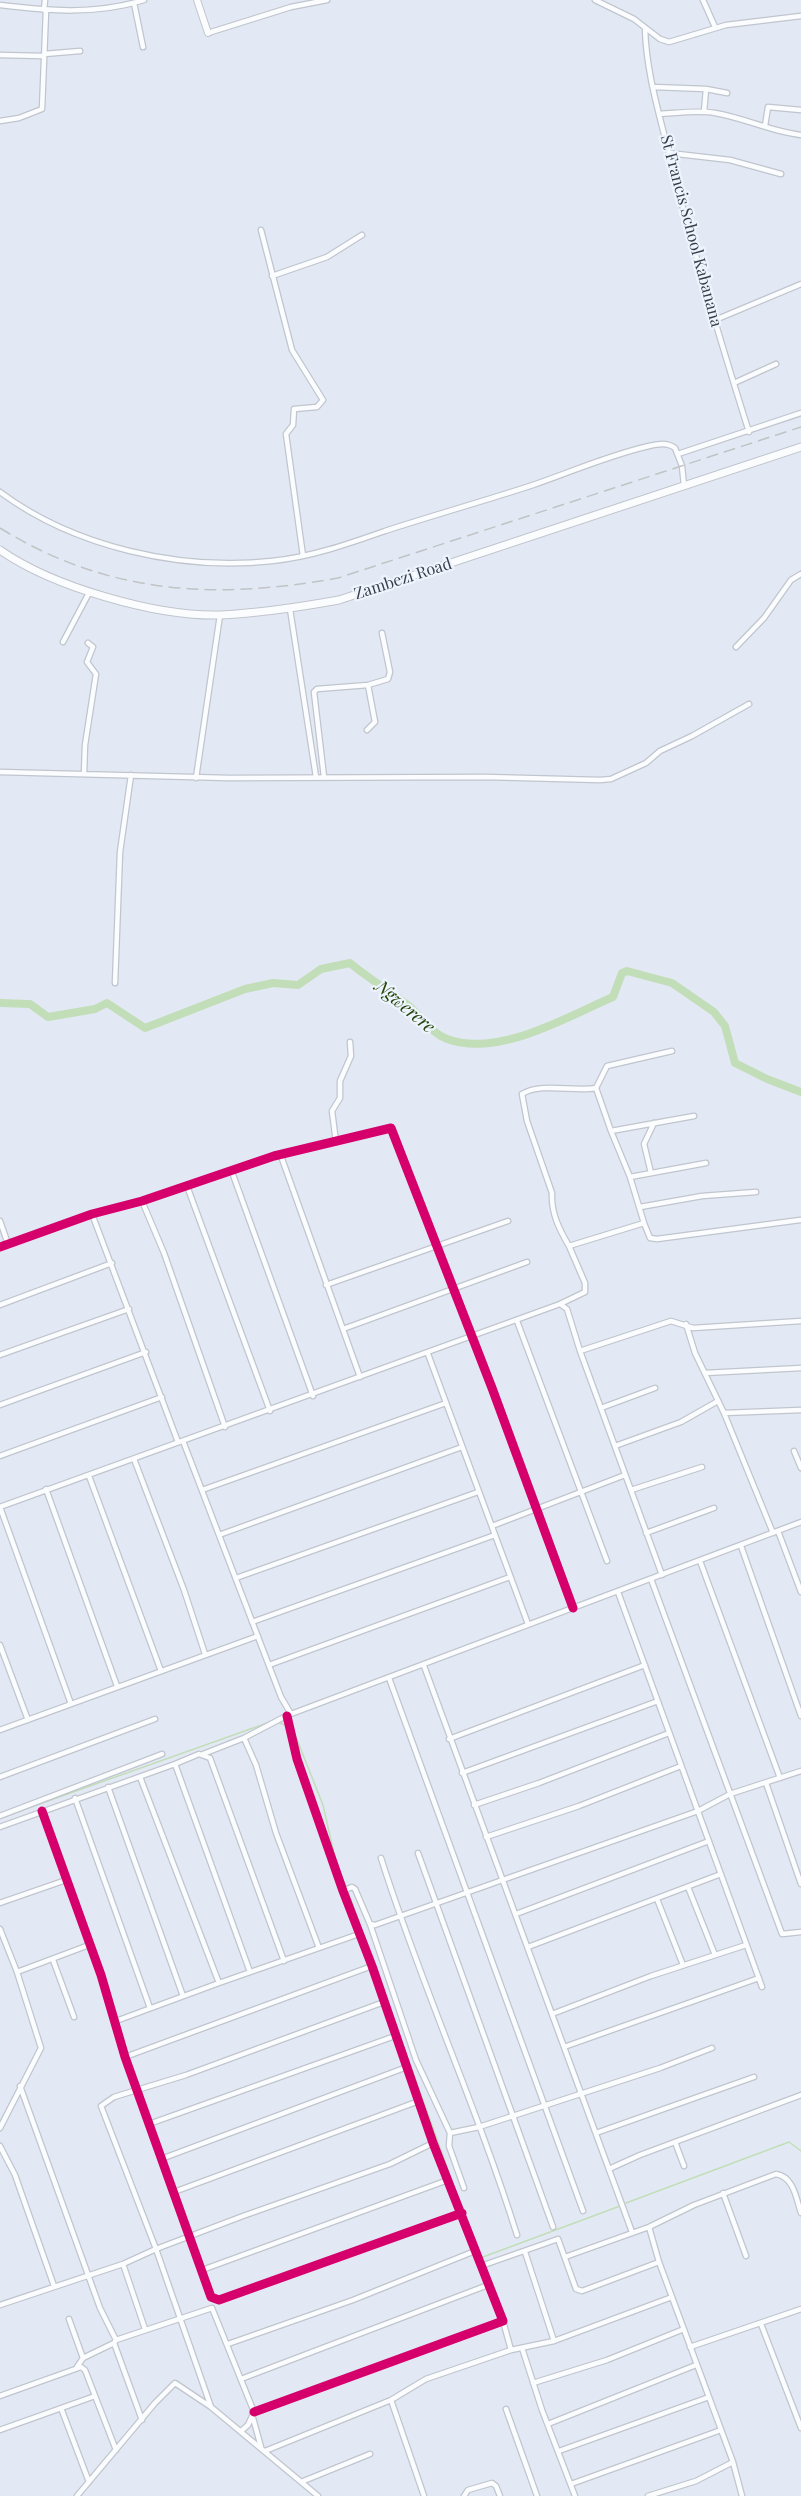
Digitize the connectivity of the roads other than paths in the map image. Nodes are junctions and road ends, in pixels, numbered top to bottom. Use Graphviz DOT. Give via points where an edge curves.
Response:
graph roads {
  1 [pos="45,0"];
  2 [pos="144,0"];
  3 [pos="197,0"];
  4 [pos="327,0"];
  5 [pos="595,0"];
  6 [pos="703,0"];
  7 [pos="310,1"];
  8 [pos="134,3"];
  9 [pos="0,4"];
  10 [pos="45,11"];
  11 [pos="801,16"];
  12 [pos="715,27"];
  13 [pos="645,28"];
  14 [pos="208,33"];
  15 [pos="143,47"];
  16 [pos="80,51"];
  17 [pos="0,55"];
  18 [pos="44,55"];
  19 [pos="653,87"];
  20 [pos="706,89"];
  21 [pos="727,93"];
  22 [pos="801,110"];
  23 [pos="704,112"];
  24 [pos="660,114"];
  25 [pos="0,121"];
  26 [pos="765,126"];
  27 [pos="801,135"];
  28 [pos="669,153"];
  29 [pos="781,174"];
  30 [pos="261,231"];
  31 [pos="362,235"];
  32 [pos="272,276"];
  33 [pos="801,284"];
  34 [pos="715,320"];
  35 [pos="776,364"];
  36 [pos="734,383"];
  37 [pos="801,413"];
  38 [pos="749,432"];
  39 [pos="801,447"];
  40 [pos="678,454"];
  41 [pos="684,486"];
  42 [pos="0,492"];
  43 [pos="0,550"];
  44 [pos="303,556"];
  45 [pos="801,574"];
  46 [pos="90,591"];
  47 [pos="290,609"];
  48 [pos="220,615"];
  49 [pos="382,633"];
  50 [pos="63,642"];
  51 [pos="88,643"];
  52 [pos="736,647"];
  53 [pos="368,685"];
  54 [pos="749,704"];
  55 [pos="367,730"];
  56 [pos="0,772"];
  57 [pos="84,774"];
  58 [pos="131,775"];
  59 [pos="316,777"];
  60 [pos="324,777"];
  61 [pos="196,778"];
  62 [pos="115,983"];
  63 [pos="350,1042"];
  64 [pos="672,1051"];
  65 [pos="596,1088"];
  66 [pos="694,1116"];
  67 [pos="654,1123"];
  68 [pos="611,1131"];
  69 [pos="336,1142"];
  70 [pos="281,1156"];
  71 [pos="706,1163"];
  72 [pos="232,1172"];
  73 [pos="651,1173"];
  74 [pos="630,1177"];
  75 [pos="187,1186"];
  76 [pos="756,1192"];
  77 [pos="142,1201"];
  78 [pos="640,1207"];
  79 [pos="92,1214"];
  80 [pos="800,1220"];
  81 [pos="0,1221"];
  82 [pos="508,1221"];
  83 [pos="644,1223"];
  84 [pos="8,1244"];
  85 [pos="438,1246"];
  86 [pos="569,1246"];
  87 [pos="0,1247"];
  88 [pos="527,1262"];
  89 [pos="111,1263"];
  90 [pos="326,1285"];
  91 [pos="453,1288"];
  92 [pos="560,1304"];
  93 [pos="0,1305"];
  94 [pos="129,1309"];
  95 [pos="517,1321"];
  96 [pos="801,1321"];
  97 [pos="686,1323"];
  98 [pos="343,1329"];
  99 [pos="472,1338"];
  100 [pos="579,1351"];
  101 [pos="146,1352"];
  102 [pos="428,1354"];
  103 [pos="0,1355"];
  104 [pos="801,1368"];
  105 [pos="705,1373"];
  106 [pos="360,1377"];
  107 [pos="655,1388"];
  108 [pos="313,1396"];
  109 [pos="162,1397"];
  110 [pos="718,1401"];
  111 [pos="446,1403"];
  112 [pos="0,1405"];
  113 [pos="601,1408"];
  114 [pos="801,1410"];
  115 [pos="270,1411"];
  116 [pos="724,1413"];
  117 [pos="225,1427"];
  118 [pos="181,1442"];
  119 [pos="615,1446"];
  120 [pos="462,1447"];
  121 [pos="794,1451"];
  122 [pos="0,1456"];
  123 [pos="134,1459"];
  124 [pos="702,1467"];
  125 [pos="801,1468"];
  126 [pos="625,1475"];
  127 [pos="89,1476"];
  128 [pos="46,1490"];
  129 [pos="202,1490"];
  130 [pos="631,1490"];
  131 [pos="580,1491"];
  132 [pos="478,1492"];
  133 [pos="0,1507"];
  134 [pos="714,1508"];
  135 [pos="536,1509"];
  136 [pos="801,1522"];
  137 [pos="492,1526"];
  138 [pos="775,1532"];
  139 [pos="646,1533"];
  140 [pos="495,1534"];
  141 [pos="219,1535"];
  142 [pos="741,1546"];
  143 [pos="607,1561"];
  144 [pos="700,1561"];
  145 [pos="662,1575"];
  146 [pos="510,1577"];
  147 [pos="236,1578"];
  148 [pos="651,1580"];
  149 [pos="618,1592"];
  150 [pos="801,1592"];
  151 [pos="573,1608"];
  152 [pos="252,1622"];
  153 [pos="528,1624"];
  154 [pos="258,1636"];
  155 [pos="0,1645"];
  156 [pos="205,1654"];
  157 [pos="269,1665"];
  158 [pos="645,1665"];
  159 [pos="424,1666"];
  160 [pos="161,1671"];
  161 [pos="389,1678"];
  162 [pos="117,1686"];
  163 [pos="658,1701"];
  164 [pos="71,1704"];
  165 [pos="289,1715"];
  166 [pos="801,1716"];
  167 [pos="155,1719"];
  168 [pos="28,1720"];
  169 [pos="0,1730"];
  170 [pos="669,1733"];
  171 [pos="244,1738"];
  172 [pos="449,1739"];
  173 [pos="162,1754"];
  174 [pos="203,1754"];
  175 [pos="175,1764"];
  176 [pos="681,1766"];
  177 [pos="462,1773"];
  178 [pos="800,1773"];
  179 [pos="0,1777"];
  180 [pos="140,1777"];
  181 [pos="780,1778"];
  182 [pos="766,1783"];
  183 [pos="108,1787"];
  184 [pos="730,1794"];
  185 [pos="75,1798"];
  186 [pos="474,1804"];
  187 [pos="42,1811"];
  188 [pos="698,1811"];
  189 [pos="0,1816"];
  190 [pos="0,1827"];
  191 [pos="486,1837"];
  192 [pos="709,1841"];
  193 [pos="418,1853"];
  194 [pos="381,1858"];
  195 [pos="721,1874"];
  196 [pos="66,1880"];
  197 [pos="503,1880"];
  198 [pos="801,1884"];
  199 [pos="688,1887"];
  200 [pos="342,1891"];
  201 [pos="469,1893"];
  202 [pos="657,1899"];
  203 [pos="0,1903"];
  204 [pos="435,1905"];
  205 [pos="516,1914"];
  206 [pos="400,1917"];
  207 [pos="370,1924"];
  208 [pos="0,1929"];
  209 [pos="801,1932"];
  210 [pos="359,1934"];
  211 [pos="2,1942"];
  212 [pos="89,1945"];
  213 [pos="746,1945"];
  214 [pos="528,1947"];
  215 [pos="319,1948"];
  216 [pos="716,1955"];
  217 [pos="53,1960"];
  218 [pos="285,1960"];
  219 [pos="683,1965"];
  220 [pos="372,1966"];
  221 [pos="17,1972"];
  222 [pos="250,1972"];
  223 [pos="759,1978"];
  224 [pos="219,1983"];
  225 [pos="762,1987"];
  226 [pos="183,1996"];
  227 [pos="384,2002"];
  228 [pos="150,2008"];
  229 [pos="552,2014"];
  230 [pos="74,2016"];
  231 [pos="116,2020"];
  232 [pos="395,2036"];
  233 [pos="564,2047"];
  234 [pos="712,2048"];
  235 [pos="125,2057"];
  236 [pos="407,2067"];
  237 [pos="754,2077"];
  238 [pos="20,2086"];
  239 [pos="137,2091"];
  240 [pos="580,2093"];
  241 [pos="801,2095"];
  242 [pos="419,2101"];
  243 [pos="546,2104"];
  244 [pos="513,2115"];
  245 [pos="149,2124"];
  246 [pos="479,2127"];
  247 [pos="0,2128"];
  248 [pos="450,2133"];
  249 [pos="596,2133"];
  250 [pos="675,2142"];
  251 [pos="433,2143"];
  252 [pos="0,2146"];
  253 [pos="161,2158"];
  254 [pos="684,2166"];
  255 [pos="609,2169"];
  256 [pos="448,2181"];
  257 [pos="464,2188"];
  258 [pos="174,2192"];
  259 [pos="723,2193"];
  260 [pos="583,2211"];
  261 [pos="462,2213"];
  262 [pos="801,2213"];
  263 [pos="554,2227"];
  264 [pos="649,2228"];
  265 [pos="632,2232"];
  266 [pos="517,2235"];
  267 [pos="189,2236"];
  268 [pos="156,2249"];
  269 [pos="476,2251"];
  270 [pos="525,2252"];
  271 [pos="746,2256"];
  272 [pos="565,2257"];
  273 [pos="659,2262"];
  274 [pos="123,2264"];
  275 [pos="481,2266"];
  276 [pos="202,2270"];
  277 [pos="88,2274"];
  278 [pos="488,2285"];
  279 [pos="54,2286"];
  280 [pos="672,2297"];
  281 [pos="0,2305"];
  282 [pos="801,2308"];
  283 [pos="179,2317"];
  284 [pos="69,2319"];
  285 [pos="503,2321"];
  286 [pos="761,2324"];
  287 [pos="145,2329"];
  288 [pos="684,2329"];
  289 [pos="554,2341"];
  290 [pos="115,2342"];
  291 [pos="228,2344"];
  292 [pos="690,2347"];
  293 [pos="522,2348"];
  294 [pos="512,2350"];
  295 [pos="83,2358"];
  296 [pos="696,2364"];
  297 [pos="77,2367"];
  298 [pos="241,2379"];
  299 [pos="533,2383"];
  300 [pos="0,2396"];
  301 [pos="95,2396"];
  302 [pos="709,2397"];
  303 [pos="391,2400"];
  304 [pos="211,2407"];
  305 [pos="61,2408"];
  306 [pos="506,2409"];
  307 [pos="254,2415"];
  308 [pos="142,2420"];
  309 [pos="548,2424"];
  310 [pos="801,2428"];
  311 [pos="0,2430"];
  312 [pos="721,2430"];
  313 [pos="241,2431"];
  314 [pos="116,2450"];
  315 [pos="263,2450"];
  316 [pos="559,2451"];
  317 [pos="370,2454"];
  318 [pos="733,2462"];
  319 [pos="89,2482"];
  320 [pos="301,2482"];
  321 [pos="571,2484"];
  322 [pos="77,2496"];
  323 [pos="318,2496"];
  324 [pos="424,2496"];
  325 [pos="464,2496"];
  326 [pos="500,2496"];
  327 [pos="537,2496"];
  328 [pos="575,2496"];
  329 [pos="648,2496"];
  330 [pos="743,2496"];
  1 -- 10 [label="street"];
  2 -- 8 [label="street"];
  3 -- 14 [label="street"];
  4 -- 7 [label="street"];
  5 -- 13 [label="street"];
  6 -- 12 [label="street"];
  7 -- 14 [label="street"];
  8 -- 10 [label="street" via="89,11"];
  8 -- 15 [label="street"];
  9 -- 10 [label="street"];
  10 -- 18 [label="street"];
  11 -- 12 [label="street"];
  12 -- 13 [label="street" via="669,42"];
  13 -- 19 [label="street, St Francis School Kabanana"];
  16 -- 18 [label="street"];
  17 -- 18 [label="street"];
  18 -- 25 [label="street" via="42,109"];
  19 -- 20 [label="street"];
  19 -- 24 [label="street, St Francis School Kabanana"];
  20 -- 21 [label="street"];
  20 -- 23 [label="street"];
  22 -- 26 [label="street" via="768,107"];
  23 -- 24 [label="street"];
  23 -- 26 [label="street"];
  24 -- 28 [label="street, St Francis School Kabanana"];
  26 -- 27 [label="street"];
  28 -- 29 [label="street" via="730,160"];
  28 -- 34 [label="street, St Francis School Kabanana"];
  30 -- 32 [label="street"];
  31 -- 32 [label="street" via="327,257"];
  32 -- 44 [label="street" via="295,357 323,400 320,406 294,410 293,425 285,434"];
  33 -- 34 [label="street"];
  34 -- 36 [label="street, St Francis School Kabanana"];
  35 -- 36 [label="street"];
  36 -- 38 [label="street, St Francis School Kabanana"];
  37 -- 38 [label="street"];
  38 -- 40 [label="street"];
  39 -- 41 [label="main road, Zambezi Road"];
  40 -- 41 [label="street"];
  40 -- 44 [label="street" via="670,445 648,446"];
  41 -- 47 [label="main road, Zambezi Road" via="339,600"];
  42 -- 44 [label="street" via="60,527 142,553 228,563"];
  43 -- 46 [label="main road, Zambezi Road" via="37,571"];
  45 -- 52 [label="street" via="790,580 764,618"];
  46 -- 48 [label="main road, Zambezi Road" via="179,613"];
  46 -- 50 [label="street"];
  47 -- 48 [label="main road, Zambezi Road"];
  47 -- 59 [label="street"];
  48 -- 61 [label="street"];
  49 -- 53 [label="street" via="390,675"];
  51 -- 57 [label="street" via="93,647 87,662 96,674"];
  53 -- 55 [label="street" via="375,722"];
  53 -- 60 [label="street" via="314,692"];
  54 -- 60 [label="street" via="611,779"];
  56 -- 57 [label="street"];
  57 -- 58 [label="street"];
  58 -- 61 [label="street"];
  58 -- 62 [label="street" via="120,852"];
  59 -- 60 [label="street"];
  59 -- 61 [label="street"];
  63 -- 69 [label="street" via="351,1056 340,1080 340,1098 332,1111"];
  64 -- 65 [label="street" via="607,1066"];
  65 -- 68 [label="street"];
  65 -- 86 [label="street" via="543,1090 522,1095 552,1193 558,1227"];
  66 -- 67 [label="street"];
  67 -- 68 [label="street"];
  67 -- 73 [label="street" via="644,1144"];
  68 -- 74 [label="street"];
  69 -- 70 [label="street"];
  69 -- 85 [label="street" via="385,1128 393,1130"];
  70 -- 72 [label="street"];
  70 -- 90 [label="street"];
  71 -- 73 [label="street"];
  72 -- 75 [label="street"];
  72 -- 108 [label="street"];
  73 -- 74 [label="street"];
  74 -- 78 [label="street"];
  75 -- 77 [label="street"];
  75 -- 115 [label="street"];
  76 -- 78 [label="street"];
  77 -- 79 [label="street"];
  77 -- 117 [label="street"];
  78 -- 83 [label="street"];
  79 -- 84 [label="street"];
  79 -- 89 [label="street"];
  80 -- 83 [label="street" via="657,1239 650,1238"];
  81 -- 84 [label="street"];
  82 -- 85 [label="street"];
  83 -- 86 [label="street"];
  84 -- 87 [label="street"];
  85 -- 90 [label="street"];
  85 -- 91 [label="street"];
  86 -- 92 [label="street" via="585,1292"];
  88 -- 91 [label="street"];
  89 -- 93 [label="street"];
  89 -- 94 [label="street"];
  90 -- 98 [label="street"];
  91 -- 98 [label="street"];
  91 -- 99 [label="street"];
  92 -- 95 [label="street"];
  92 -- 100 [label="street" via="567,1309"];
  94 -- 101 [label="street"];
  94 -- 103 [label="street"];
  95 -- 99 [label="street"];
  95 -- 131 [label="street"];
  96 -- 97 [label="street" via="693,1328"];
  97 -- 100 [label="street" via="671,1321"];
  97 -- 105 [label="street"];
  98 -- 106 [label="street"];
  99 -- 102 [label="street"];
  99 -- 135 [label="street"];
  100 -- 113 [label="street"];
  101 -- 109 [label="street"];
  101 -- 112 [label="street"];
  102 -- 106 [label="street"];
  102 -- 111 [label="street"];
  104 -- 105 [label="street"];
  105 -- 110 [label="street"];
  106 -- 108 [label="street"];
  107 -- 113 [label="street"];
  108 -- 115 [label="street"];
  109 -- 118 [label="street"];
  109 -- 122 [label="street"];
  110 -- 116 [label="street"];
  110 -- 119 [label="street" via="681,1422"];
  111 -- 120 [label="street"];
  111 -- 129 [label="street"];
  113 -- 119 [label="street"];
  114 -- 116 [label="street"];
  115 -- 117 [label="street"];
  116 -- 138 [label="street"];
  117 -- 118 [label="street"];
  118 -- 123 [label="street"];
  118 -- 129 [label="street"];
  119 -- 126 [label="street"];
  120 -- 132 [label="street"];
  120 -- 141 [label="street"];
  121 -- 125 [label="street"];
  123 -- 127 [label="street"];
  123 -- 156 [label="street"];
  124 -- 130 [label="street"];
  126 -- 130 [label="street"];
  126 -- 131 [label="street"];
  127 -- 128 [label="street"];
  127 -- 160 [label="street"];
  128 -- 133 [label="street"];
  128 -- 162 [label="street"];
  129 -- 141 [label="street"];
  130 -- 139 [label="street"];
  131 -- 135 [label="street"];
  131 -- 143 [label="street"];
  132 -- 137 [label="street"];
  132 -- 147 [label="street"];
  133 -- 164 [label="street"];
  134 -- 139 [label="street"];
  135 -- 137 [label="street"];
  135 -- 151 [label="street"];
  136 -- 138 [label="street"];
  137 -- 140 [label="street"];
  138 -- 142 [label="street"];
  138 -- 150 [label="street"];
  139 -- 145 [label="street"];
  140 -- 146 [label="street"];
  140 -- 152 [label="street"];
  141 -- 147 [label="street"];
  142 -- 144 [label="street"];
  142 -- 166 [label="street"];
  144 -- 145 [label="street"];
  144 -- 181 [label="street"];
  145 -- 148 [label="street"];
  146 -- 153 [label="street"];
  146 -- 157 [label="street"];
  147 -- 152 [label="street"];
  148 -- 149 [label="street"];
  148 -- 184 [label="street"];
  149 -- 151 [label="street"];
  149 -- 158 [label="street"];
  151 -- 153 [label="street"];
  152 -- 154 [label="street"];
  153 -- 159 [label="street"];
  154 -- 156 [label="street"];
  154 -- 157 [label="street"];
  155 -- 168 [label="street"];
  156 -- 160 [label="street"];
  157 -- 165 [label="street"];
  158 -- 163 [label="street"];
  158 -- 172 [label="street"];
  159 -- 161 [label="street"];
  159 -- 172 [label="street"];
  160 -- 162 [label="street"];
  161 -- 165 [label="street"];
  161 -- 201 [label="street"];
  162 -- 164 [label="street"];
  163 -- 170 [label="street"];
  163 -- 177 [label="street"];
  164 -- 168 [label="street"];
  165 -- 171 [label="street"];
  165 -- 200 [label="street" via="297,1759"];
  167 -- 179 [label="street"];
  168 -- 169 [label="street"];
  170 -- 176 [label="street"];
  170 -- 186 [label="street"];
  171 -- 174 [label="street"];
  171 -- 215 [label="street"];
  172 -- 177 [label="street"];
  173 -- 189 [label="street"];
  174 -- 175 [label="street"];
  174 -- 218 [label="street" via="210,1758"];
  175 -- 180 [label="street"];
  175 -- 222 [label="street"];
  176 -- 188 [label="street"];
  176 -- 191 [label="street"];
  177 -- 186 [label="street"];
  178 -- 181 [label="street"];
  180 -- 183 [label="street"];
  180 -- 224 [label="street"];
  181 -- 182 [label="street"];
  182 -- 184 [label="street"];
  182 -- 198 [label="street"];
  183 -- 185 [label="street"];
  183 -- 226 [label="street"];
  184 -- 188 [label="street"];
  184 -- 209 [label="street" via="782,1934"];
  185 -- 187 [label="street"];
  185 -- 228 [label="street"];
  186 -- 191 [label="street"];
  187 -- 190 [label="street"];
  187 -- 196 [label="street"];
  188 -- 192 [label="street"];
  188 -- 197 [label="street"];
  191 -- 197 [label="street"];
  192 -- 195 [label="street"];
  192 -- 205 [label="street"];
  193 -- 204 [label="street"];
  194 -- 206 [label="street"];
  195 -- 199 [label="street"];
  195 -- 213 [label="street"];
  196 -- 203 [label="street"];
  196 -- 212 [label="street"];
  197 -- 201 [label="street"];
  197 -- 205 [label="street"];
  199 -- 202 [label="street"];
  199 -- 216 [label="street"];
  200 -- 207 [label="street" via="355,1889"];
  200 -- 210 [label="street"];
  201 -- 204 [label="street"];
  201 -- 243 [label="street"];
  202 -- 214 [label="street"];
  202 -- 219 [label="street"];
  204 -- 206 [label="street"];
  204 -- 244 [label="street"];
  205 -- 214 [label="street"];
  206 -- 207 [label="street"];
  206 -- 246 [label="street"];
  207 -- 248 [label="street" via="416,2060"];
  208 -- 211 [label="street"];
  210 -- 215 [label="street"];
  210 -- 220 [label="street"];
  211 -- 221 [label="street"];
  212 -- 217 [label="street"];
  212 -- 231 [label="street"];
  213 -- 216 [label="street"];
  213 -- 223 [label="street"];
  214 -- 229 [label="street"];
  215 -- 218 [label="street"];
  216 -- 219 [label="street"];
  217 -- 221 [label="street"];
  217 -- 230 [label="street"];
  218 -- 222 [label="street"];
  219 -- 229 [label="street"];
  220 -- 227 [label="street"];
  220 -- 235 [label="street"];
  221 -- 238 [label="street" via="41,2048"];
  222 -- 224 [label="street"];
  223 -- 225 [label="street"];
  223 -- 233 [label="street"];
  224 -- 226 [label="street"];
  226 -- 228 [label="street"];
  227 -- 232 [label="street"];
  227 -- 239 [label="street"];
  228 -- 231 [label="street"];
  229 -- 233 [label="street"];
  231 -- 235 [label="street"];
  232 -- 236 [label="street"];
  232 -- 245 [label="street"];
  233 -- 240 [label="street"];
  234 -- 240 [label="street"];
  235 -- 239 [label="street"];
  236 -- 242 [label="street"];
  236 -- 253 [label="street"];
  237 -- 249 [label="street"];
  238 -- 247 [label="street"];
  238 -- 277 [label="street"];
  239 -- 245 [label="street"];
  239 -- 268 [label="street" via="114,2097 101,2106"];
  240 -- 243 [label="street"];
  240 -- 249 [label="street"];
  241 -- 250 [label="street"];
  242 -- 251 [label="street"];
  242 -- 258 [label="street"];
  243 -- 244 [label="street"];
  243 -- 260 [label="street"];
  244 -- 246 [label="street"];
  244 -- 263 [label="street"];
  245 -- 253 [label="street"];
  246 -- 248 [label="street"];
  246 -- 266 [label="street"];
  248 -- 257 [label="street" via="449,2146"];
  249 -- 255 [label="street"];
  250 -- 254 [label="street"];
  250 -- 255 [label="street"];
  251 -- 256 [label="street"];
  251 -- 267 [label="street" via="370,2172"];
  252 -- 279 [label="street" via="15,2175"];
  253 -- 258 [label="street"];
  255 -- 265 [label="street"];
  256 -- 261 [label="street"];
  256 -- 276 [label="street"];
  258 -- 267 [label="street"];
  259 -- 262 [label="street" via="776,2174 785,2175"];
  259 -- 264 [label="street" via="665,2217"];
  259 -- 271 [label="street"];
  261 -- 269 [label="street"];
  261 -- 276 [label="street" via="219,2300 211,2297"];
  264 -- 265 [label="street"];
  264 -- 273 [label="street"];
  265 -- 272 [label="street"];
  267 -- 268 [label="street"];
  267 -- 276 [label="street"];
  268 -- 274 [label="street"];
  268 -- 283 [label="street"];
  269 -- 275 [label="street"];
  269 -- 291 [label="street"];
  270 -- 272 [label="street" via="558,2239"];
  270 -- 275 [label="street"];
  270 -- 289 [label="street"];
  272 -- 273 [label="street" via="578,2291"];
  273 -- 280 [label="street"];
  274 -- 277 [label="street"];
  274 -- 287 [label="street"];
  275 -- 278 [label="street"];
  277 -- 279 [label="street"];
  277 -- 290 [label="street"];
  278 -- 285 [label="street"];
  278 -- 298 [label="street"];
  279 -- 281 [label="street"];
  280 -- 288 [label="street"];
  280 -- 289 [label="street"];
  282 -- 286 [label="street"];
  283 -- 287 [label="street"];
  283 -- 291 [label="street" via="212,2308"];
  283 -- 304 [label="street"];
  284 -- 295 [label="street"];
  285 -- 294 [label="street"];
  285 -- 307 [label="street"];
  286 -- 292 [label="street"];
  286 -- 310 [label="street"];
  287 -- 290 [label="street"];
  288 -- 292 [label="street"];
  288 -- 299 [label="street" via="607,2360"];
  289 -- 293 [label="street"];
  290 -- 295 [label="street"];
  290 -- 308 [label="street"];
  291 -- 298 [label="street"];
  292 -- 296 [label="street"];
  293 -- 294 [label="street"];
  293 -- 299 [label="street"];
  294 -- 303 [label="street" via="426,2379"];
  295 -- 297 [label="street"];
  296 -- 302 [label="street"];
  296 -- 309 [label="street"];
  297 -- 300 [label="street"];
  297 -- 301 [label="street" via="85,2370"];
  298 -- 307 [label="street"];
  299 -- 309 [label="street"];
  301 -- 305 [label="street"];
  301 -- 314 [label="street"];
  302 -- 312 [label="street"];
  302 -- 316 [label="street"];
  303 -- 315 [label="street"];
  303 -- 324 [label="street"];
  304 -- 308 [label="street" via="175,2383"];
  304 -- 313 [label="street"];
  305 -- 311 [label="street"];
  305 -- 319 [label="street"];
  306 -- 327 [label="street"];
  307 -- 313 [label="street"];
  307 -- 315 [label="street"];
  308 -- 314 [label="street"];
  309 -- 316 [label="street"];
  312 -- 318 [label="street"];
  312 -- 321 [label="street"];
  313 -- 315 [label="street"];
  314 -- 319 [label="street"];
  315 -- 320 [label="street"];
  316 -- 321 [label="street"];
  317 -- 320 [label="street"];
  318 -- 329 [label="street" via="696,2481"];
  318 -- 330 [label="street"];
  319 -- 322 [label="street"];
  320 -- 323 [label="street"];
  321 -- 328 [label="street"];
  325 -- 326 [label="street" via="468,2490 488,2483 496,2486"];
}
